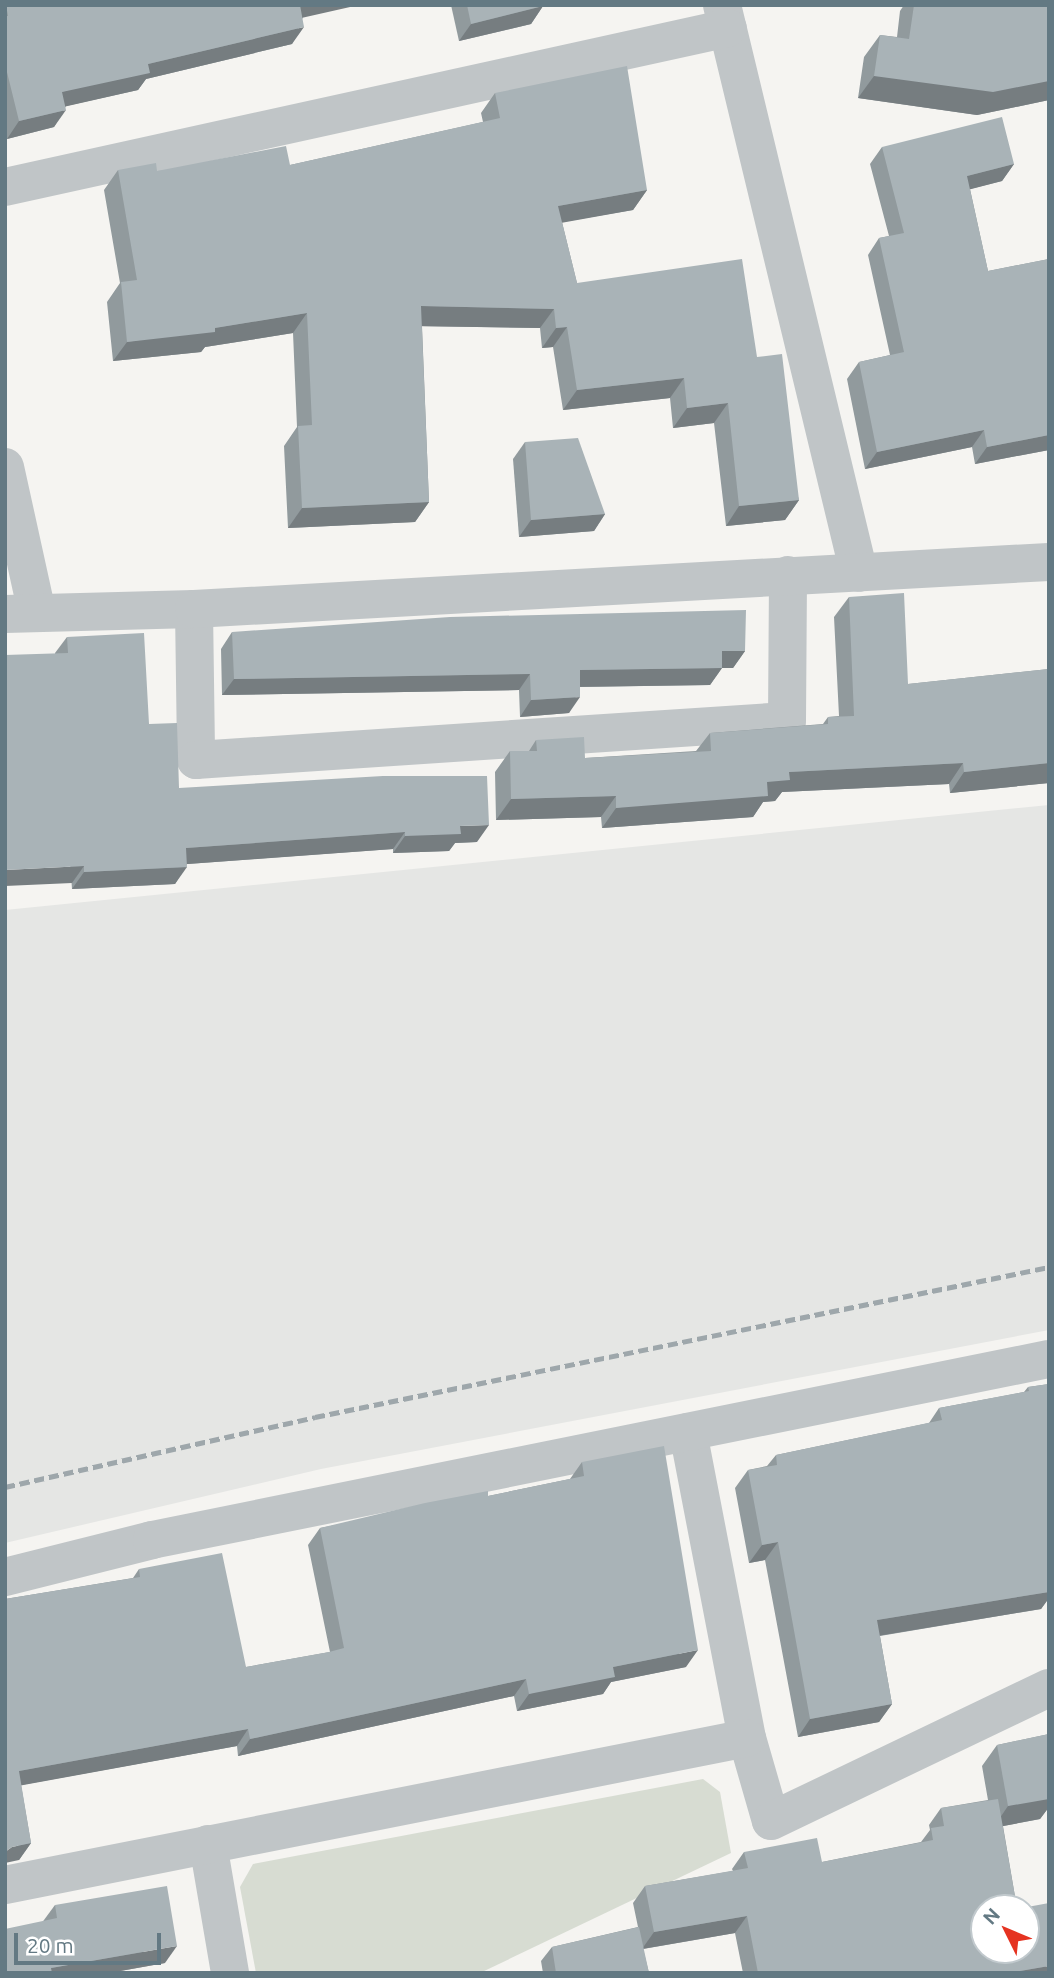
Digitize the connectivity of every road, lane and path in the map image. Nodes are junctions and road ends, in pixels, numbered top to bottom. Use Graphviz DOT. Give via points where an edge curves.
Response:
graph roads {
  1 [pos="725,17"];
  2 [pos="5,187"];
  3 [pos="5,467"];
  4 [pos="1049,562"];
  5 [pos="859,573"];
  6 [pos="788,576"];
  7 [pos="194,609"];
  8 [pos="21,613"];
  9 [pos="1049,1359"];
  10 [pos="688,1432"];
  11 [pos="5,1577"];
  12 [pos="1049,1688"];
  13 [pos="747,1738"];
  14 [pos="208,1844"];
  15 [pos="5,1885"];
  16 [pos="230,1973"];
  1 -- 2 [label="street"];
  1 -- 5 [label="street"];
  3 -- 8 [label="street"];
  4 -- 5 [label="street"];
  5 -- 6 [label="street"];
  6 -- 7 [label="street"];
  6 -- 7 [label="street" via="787,722 196,760"];
  7 -- 8 [label="street"];
  9 -- 10 [label="street"];
  10 -- 11 [label="street" via="152,1540"];
  10 -- 13 [label="street"];
  12 -- 13 [label="street" via="771,1821"];
  13 -- 14 [label="street"];
  14 -- 15 [label="street"];
  14 -- 16 [label="street"];
}
